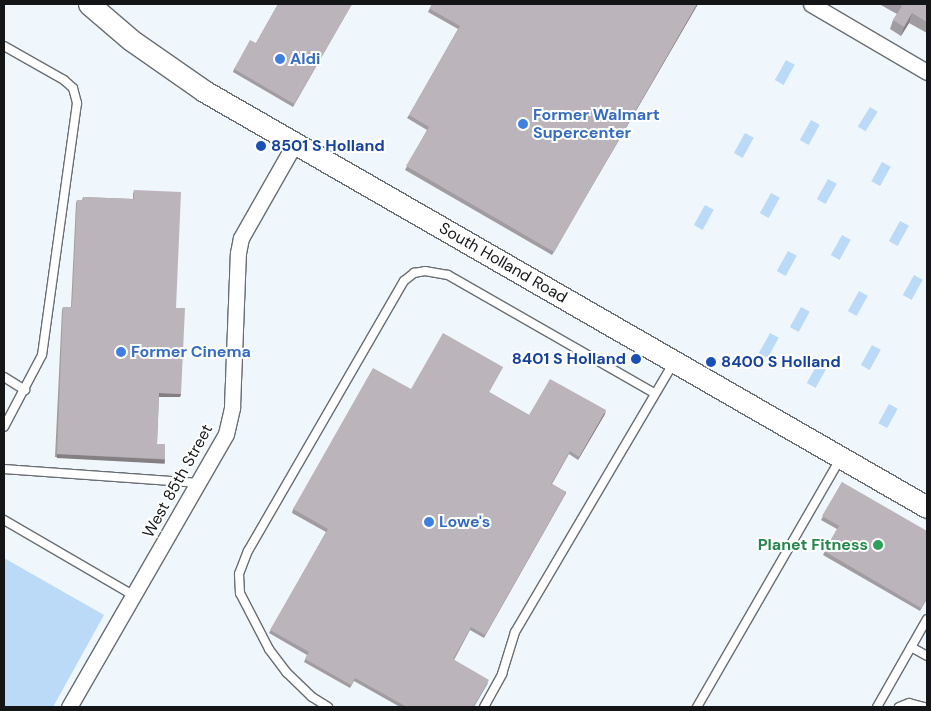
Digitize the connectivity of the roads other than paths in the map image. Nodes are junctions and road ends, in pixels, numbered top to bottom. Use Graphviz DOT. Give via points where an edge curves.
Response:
graph roads {
  1 [pos="89,4"];
  2 [pos="810,4"];
  3 [pos="4,46"];
  4 [pos="927,72"];
  5 [pos="295,143"];
  6 [pos="674,362"];
  7 [pos="4,377"];
  8 [pos="25,390"];
  9 [pos="654,393"];
  10 [pos="4,427"];
  11 [pos="841,458"];
  12 [pos="4,470"];
  13 [pos="198,483"];
  14 [pos="927,507"];
  15 [pos="4,520"];
  16 [pos="133,595"];
  17 [pos="927,619"];
  18 [pos="911,647"];
  19 [pos="927,656"];
  20 [pos="69,707"];
  21 [pos="328,707"];
  22 [pos="484,707"];
  23 [pos="697,707"];
  24 [pos="877,707"];
  25 [pos="899,707"];
  26 [pos="924,707"];
  1 -- 5 [label="main road, South Holland Road" via="164,64"];
  2 -- 4 [label="street"];
  3 -- 8 [label="lane" via="64,80 73,88 77,103 42,355"];
  5 -- 6 [label="main road, South Holland Road"];
  5 -- 13 [label="street, West 85th Street" via="242,238 238,253 231,414 226,434"];
  6 -- 9 [label="lane"];
  6 -- 11 [label="main road, South Holland Road"];
  7 -- 8 [label="lane"];
  8 -- 10 [label="lane"];
  9 -- 21 [label="lane" via="448,275 425,271 414,273 404,281 248,551 239,574 240,593 268,649 293,679"];
  9 -- 22 [label="lane" via="515,632 502,674"];
  11 -- 14 [label="main road, South Holland Road"];
  11 -- 23 [label="lane"];
  12 -- 13 [label="lane"];
  13 -- 16 [label="street, West 85th Street"];
  15 -- 16 [label="lane"];
  16 -- 20 [label="street, West 85th Street"];
  17 -- 18 [label="lane"];
  18 -- 19 [label="lane"];
  18 -- 24 [label="lane"];
  25 -- 26 [label="lane" via="909,703"];
}
